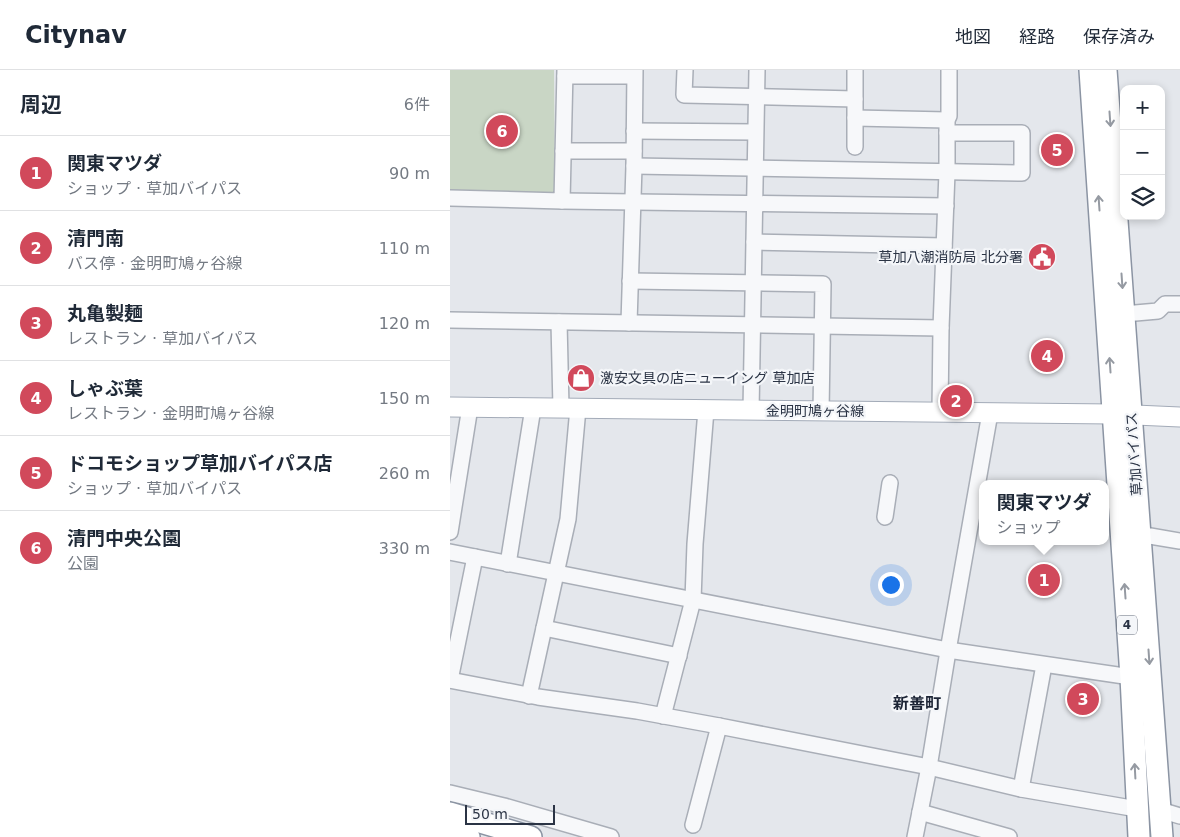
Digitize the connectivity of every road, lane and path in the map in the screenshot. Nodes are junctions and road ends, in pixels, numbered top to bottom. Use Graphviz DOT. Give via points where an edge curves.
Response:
graph roads {
  1 [pos="685,70"];
  2 [pos="757,70"];
  3 [pos="855,70"];
  4 [pos="949,70"];
  5 [pos="1090,70"];
  6 [pos="1106,70"];
  7 [pos="565,73"];
  8 [pos="634,73"];
  9 [pos="756,96"];
  10 [pos="855,99"];
  11 [pos="855,118"];
  12 [pos="947,126"];
  13 [pos="634,131"];
  14 [pos="755,132"];
  15 [pos="855,147"];
  16 [pos="563,151"];
  17 [pos="634,159"];
  18 [pos="755,169"];
  19 [pos="947,172"];
  20 [pos="450,198"];
  21 [pos="562,201"];
  22 [pos="632,202"];
  23 [pos="754,205"];
  24 [pos="946,206"];
  25 [pos="754,242"];
  26 [pos="944,246"];
  27 [pos="630,281"];
  28 [pos="753,283"];
  29 [pos="1180,304"];
  30 [pos="1124,314"];
  31 [pos="450,320"];
  32 [pos="559,322"];
  33 [pos="629,323"];
  34 [pos="752,325"];
  35 [pos="822,326"];
  36 [pos="941,328"];
  37 [pos="450,406"];
  38 [pos="470,407"];
  39 [pos="533,408"];
  40 [pos="570,408"];
  41 [pos="706,410"];
  42 [pos="751,411"];
  43 [pos="821,412"];
  44 [pos="940,412"];
  45 [pos="990,413"];
  46 [pos="1122,415"];
  47 [pos="1180,418"];
  48 [pos="890,483"];
  49 [pos="885,517"];
  50 [pos="450,532"];
  51 [pos="1140,536"];
  52 [pos="1180,541"];
  53 [pos="450,552"];
  54 [pos="475,557"];
  55 [pos="508,564"];
  56 [pos="556,572"];
  57 [pos="692,600"];
  58 [pos="544,628"];
  59 [pos="948,650"];
  60 [pos="678,656"];
  61 [pos="1044,665"];
  62 [pos="1131,677"];
  63 [pos="450,680"];
  64 [pos="530,696"];
  65 [pos="663,716"];
  66 [pos="719,726"];
  67 [pos="929,767"];
  68 [pos="1021,788"];
  69 [pos="450,793"];
  70 [pos="1137,809"];
  71 [pos="920,812"];
  72 [pos="450,813"];
  73 [pos="1170,813"];
  74 [pos="450,822"];
  75 [pos="693,824"];
  76 [pos="450,831"];
  77 [pos="469,837"];
  78 [pos="501,837"];
  79 [pos="531,837"];
  80 [pos="611,837"];
  81 [pos="915,837"];
  82 [pos="1009,837"];
  83 [pos="1139,837"];
  84 [pos="1162,837"];
  1 -- 9 [label="street" via="684,95"];
  2 -- 9 [label="street"];
  3 -- 10 [label="street"];
  4 -- 12 [label="street"];
  46 -- 5 [label="highway, 草加バイパス / 4, one-way"];
  6 -- 30 [label="highway, 草加バイパス / 4, one-way"];
  7 -- 8 [label="street"];
  7 -- 16 [label="street"];
  8 -- 13 [label="street"];
  9 -- 10 [label="street"];
  9 -- 14 [label="street"];
  10 -- 11 [label="street"];
  11 -- 12 [label="street"];
  11 -- 15 [label="street"];
  12 -- 19 [label="street"];
  12 -- 19 [label="street" via="1022,134 1022,172"];
  13 -- 14 [label="street"];
  13 -- 17 [label="street"];
  14 -- 18 [label="street"];
  16 -- 17 [label="street"];
  16 -- 21 [label="street"];
  17 -- 18 [label="street"];
  17 -- 22 [label="street"];
  18 -- 19 [label="street"];
  18 -- 23 [label="street"];
  19 -- 24 [label="street"];
  20 -- 21 [label="street"];
  21 -- 22 [label="street"];
  22 -- 23 [label="street"];
  22 -- 27 [label="street"];
  23 -- 24 [label="street"];
  23 -- 25 [label="street"];
  24 -- 26 [label="street"];
  25 -- 26 [label="street"];
  25 -- 28 [label="street"];
  26 -- 36 [label="street"];
  27 -- 28 [label="street"];
  27 -- 33 [label="street"];
  28 -- 34 [label="street"];
  28 -- 35 [label="street" via="823,284"];
  29 -- 30 [label="street" via="1165,304 1158,311"];
  30 -- 46 [label="highway, 草加バイパス / 4"];
  31 -- 32 [label="street"];
  32 -- 33 [label="street"];
  32 -- 40 [label="street"];
  33 -- 34 [label="street"];
  34 -- 35 [label="street"];
  34 -- 42 [label="street"];
  35 -- 36 [label="street"];
  35 -- 43 [label="street"];
  36 -- 44 [label="street"];
  37 -- 38 [label="main road, 金明町鳩ヶ谷線"];
  38 -- 39 [label="main road, 金明町鳩ヶ谷線"];
  38 -- 50 [label="street"];
  39 -- 40 [label="main road, 金明町鳩ヶ谷線"];
  39 -- 55 [label="street"];
  40 -- 41 [label="main road, 金明町鳩ヶ谷線"];
  40 -- 56 [label="street" via="568,519"];
  41 -- 42 [label="main road, 金明町鳩ヶ谷線"];
  41 -- 57 [label="street"];
  42 -- 43 [label="main road, 金明町鳩ヶ谷線"];
  43 -- 44 [label="main road, 金明町鳩ヶ谷線"];
  44 -- 45 [label="main road, 金明町鳩ヶ谷線"];
  45 -- 46 [label="main road, 金明町鳩ヶ谷線"];
  45 -- 59 [label="street"];
  46 -- 47 [label="main road, 金明町鳩ヶ谷線"];
  46 -- 51 [label="highway, 草加バイパス / 4"];
  62 -- 46 [label="highway, 草加バイパス / 4, one-way"];
  48 -- 49 [label="street"];
  51 -- 52 [label="street"];
  51 -- 73 [label="highway, 草加バイパス / 4, one-way"];
  53 -- 54 [label="street"];
  54 -- 55 [label="street"];
  54 -- 63 [label="street"];
  55 -- 56 [label="street"];
  56 -- 57 [label="street"];
  56 -- 58 [label="street"];
  57 -- 59 [label="street"];
  57 -- 60 [label="street"];
  58 -- 60 [label="street"];
  58 -- 64 [label="street"];
  59 -- 61 [label="street"];
  59 -- 67 [label="street"];
  60 -- 65 [label="street"];
  61 -- 62 [label="street"];
  61 -- 68 [label="street"];
  70 -- 62 [label="highway, 草加バイパス / 4, one-way"];
  63 -- 64 [label="street"];
  64 -- 65 [label="street"];
  65 -- 66 [label="street"];
  66 -- 67 [label="street"];
  66 -- 75 [label="street"];
  67 -- 68 [label="street"];
  67 -- 71 [label="street"];
  68 -- 70 [label="street"];
  69 -- 80 [label="street"];
  70 -- 83 [label="highway, 草加バイパス / 4"];
  71 -- 81 [label="street"];
  71 -- 82 [label="street"];
  72 -- 79 [label="highway"];
  73 -- 84 [label="highway, 草加バイパス / 4"];
  74 -- 78 [label="highway"];
  76 -- 77 [label="highway"];
}
